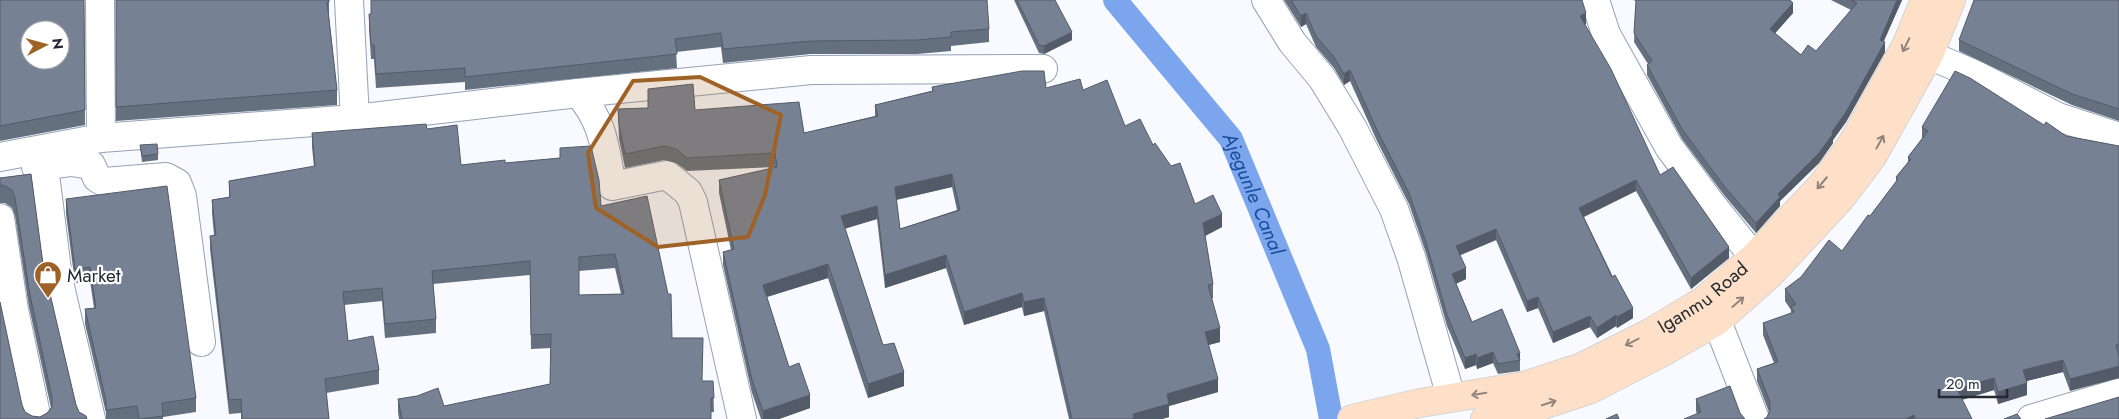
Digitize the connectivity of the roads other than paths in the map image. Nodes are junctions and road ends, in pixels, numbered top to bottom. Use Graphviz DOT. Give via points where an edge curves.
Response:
graph roads {
  1 [pos="100,0"];
  2 [pos="349,0"];
  3 [pos="1266,0"];
  4 [pos="1594,0"];
  5 [pos="1925,0"];
  6 [pos="1951,0"];
  7 [pos="1928,55"];
  8 [pos="1044,69"];
  9 [pos="578,92"];
  10 [pos="355,119"];
  11 [pos="2119,137"];
  12 [pos="101,138"];
  13 [pos="0,157"];
  14 [pos="44,166"];
  15 [pos="0,169"];
  16 [pos="0,218"];
  17 [pos="1754,257"];
  18 [pos="1717,321"];
  19 [pos="201,342"];
  20 [pos="2119,393"];
  21 [pos="1451,397"];
  22 [pos="37,419"];
  23 [pos="91,419"];
  24 [pos="742,419"];
  25 [pos="1352,419"];
  26 [pos="1485,419"];
  27 [pos="1755,419"];
  28 [pos="2031,419"];
  1 -- 12 [label="street"];
  2 -- 10 [label="street"];
  3 -- 21 [label="street" via="1292,42 1322,78 1394,209"];
  4 -- 17 [label="street" via="1606,34 1669,146"];
  5 -- 17 [label="main road, Iganmu Road, one-way" via="1907,44 1852,144 1823,184"];
  6 -- 7 [label="main road, Iganmu Road"];
  7 -- 11 [label="street" via="1976,75 2058,117"];
  18 -- 7 [label="main road, Iganmu Road, one-way" via="1770,274 1840,199 1872,157"];
  8 -- 9 [label="street" via="811,70"];
  9 -- 10 [label="street"];
  9 -- 24 [label="street" via="588,104 602,133 612,186 667,175 688,192 693,202"];
  10 -- 12 [label="street"];
  12 -- 13 [label="street"];
  14 -- 15 [label="street"];
  14 -- 19 [label="street" via="70,162 91,165 97,178 104,182 166,177 177,183 182,196"];
  14 -- 23 [label="street" via="58,278"];
  16 -- 22 [label="street" via="14,310"];
  17 -- 21 [label="main road, Iganmu Road, one-way" via="1703,301 1650,333 1582,367 1524,386"];
  26 -- 18 [label="main road, Iganmu Road, one-way" via="1531,409 1591,389"];
  18 -- 27 [label="street"];
  20 -- 28 [label="street"];
  21 -- 25 [label="main road, Iganmu Road"];
}
